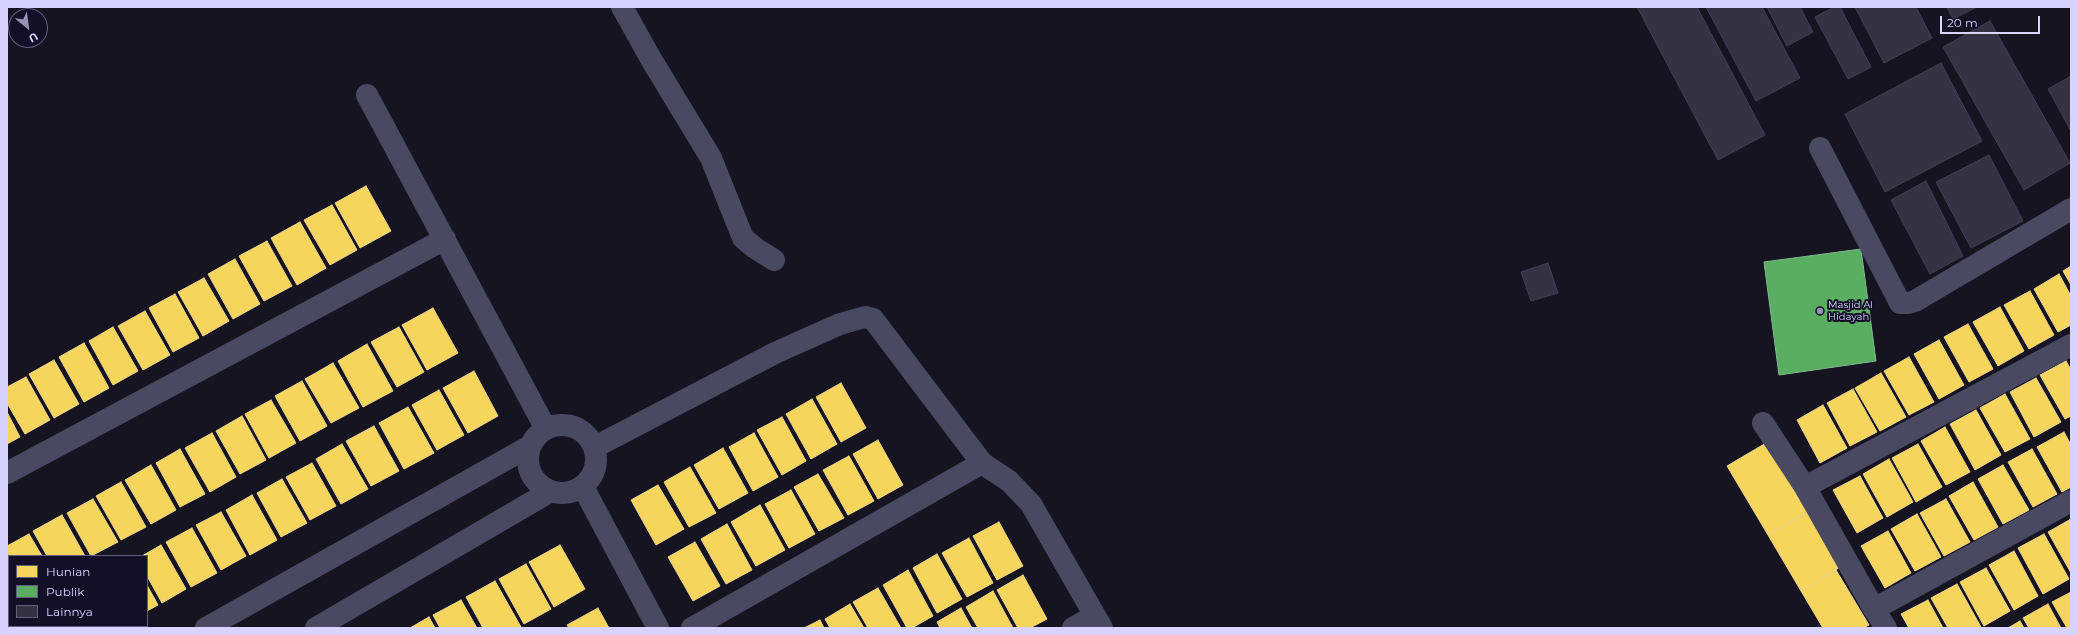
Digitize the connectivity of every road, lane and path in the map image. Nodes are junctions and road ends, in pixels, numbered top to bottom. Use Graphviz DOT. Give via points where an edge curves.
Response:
graph roads {
  1 [pos="622,7"];
  2 [pos="367,95"];
  3 [pos="1820,148"];
  4 [pos="2071,209"];
  5 [pos="446,239"];
  6 [pos="774,260"];
  7 [pos="2071,345"];
  8 [pos="1763,423"];
  9 [pos="546,429"];
  10 [pos="530,446"];
  11 [pos="595,446"];
  12 [pos="982,463"];
  13 [pos="7,473"];
  14 [pos="583,487"];
  15 [pos="1805,487"];
  16 [pos="551,491"];
  17 [pos="2071,501"];
  18 [pos="1874,609"];
  19 [pos="1099,622"];
  20 [pos="206,628"];
  21 [pos="316,628"];
  22 [pos="658,628"];
  23 [pos="692,628"];
  24 [pos="1073,628"];
  25 [pos="1886,628"];
  1 -- 6 [label="street" via="711,158 743,238"];
  2 -- 5 [label="street"];
  3 -- 4 [label="street" via="1900,303 1915,301"];
  5 -- 9 [label="street"];
  5 -- 13 [label="street"];
  7 -- 15 [label="street"];
  8 -- 15 [label="street"];
  9 -- 10 [label="street" via="536,436"];
  9 -- 11 [label="street" via="568,425 579,429"];
  10 -- 16 [label="street" via="529,468 541,486"];
  10 -- 20 [label="street"];
  11 -- 12 [label="street" via="775,353 840,324 865,317 873,319 892,342"];
  11 -- 14 [label="street" via="595,468"];
  12 -- 19 [label="street" via="1009,480 1031,504"];
  12 -- 23 [label="street"];
  14 -- 16 [label="street" via="573,492"];
  14 -- 22 [label="street"];
  15 -- 18 [label="street"];
  16 -- 21 [label="street"];
  17 -- 18 [label="street"];
  18 -- 25 [label="street"];
  19 -- 24 [label="street"];
}
